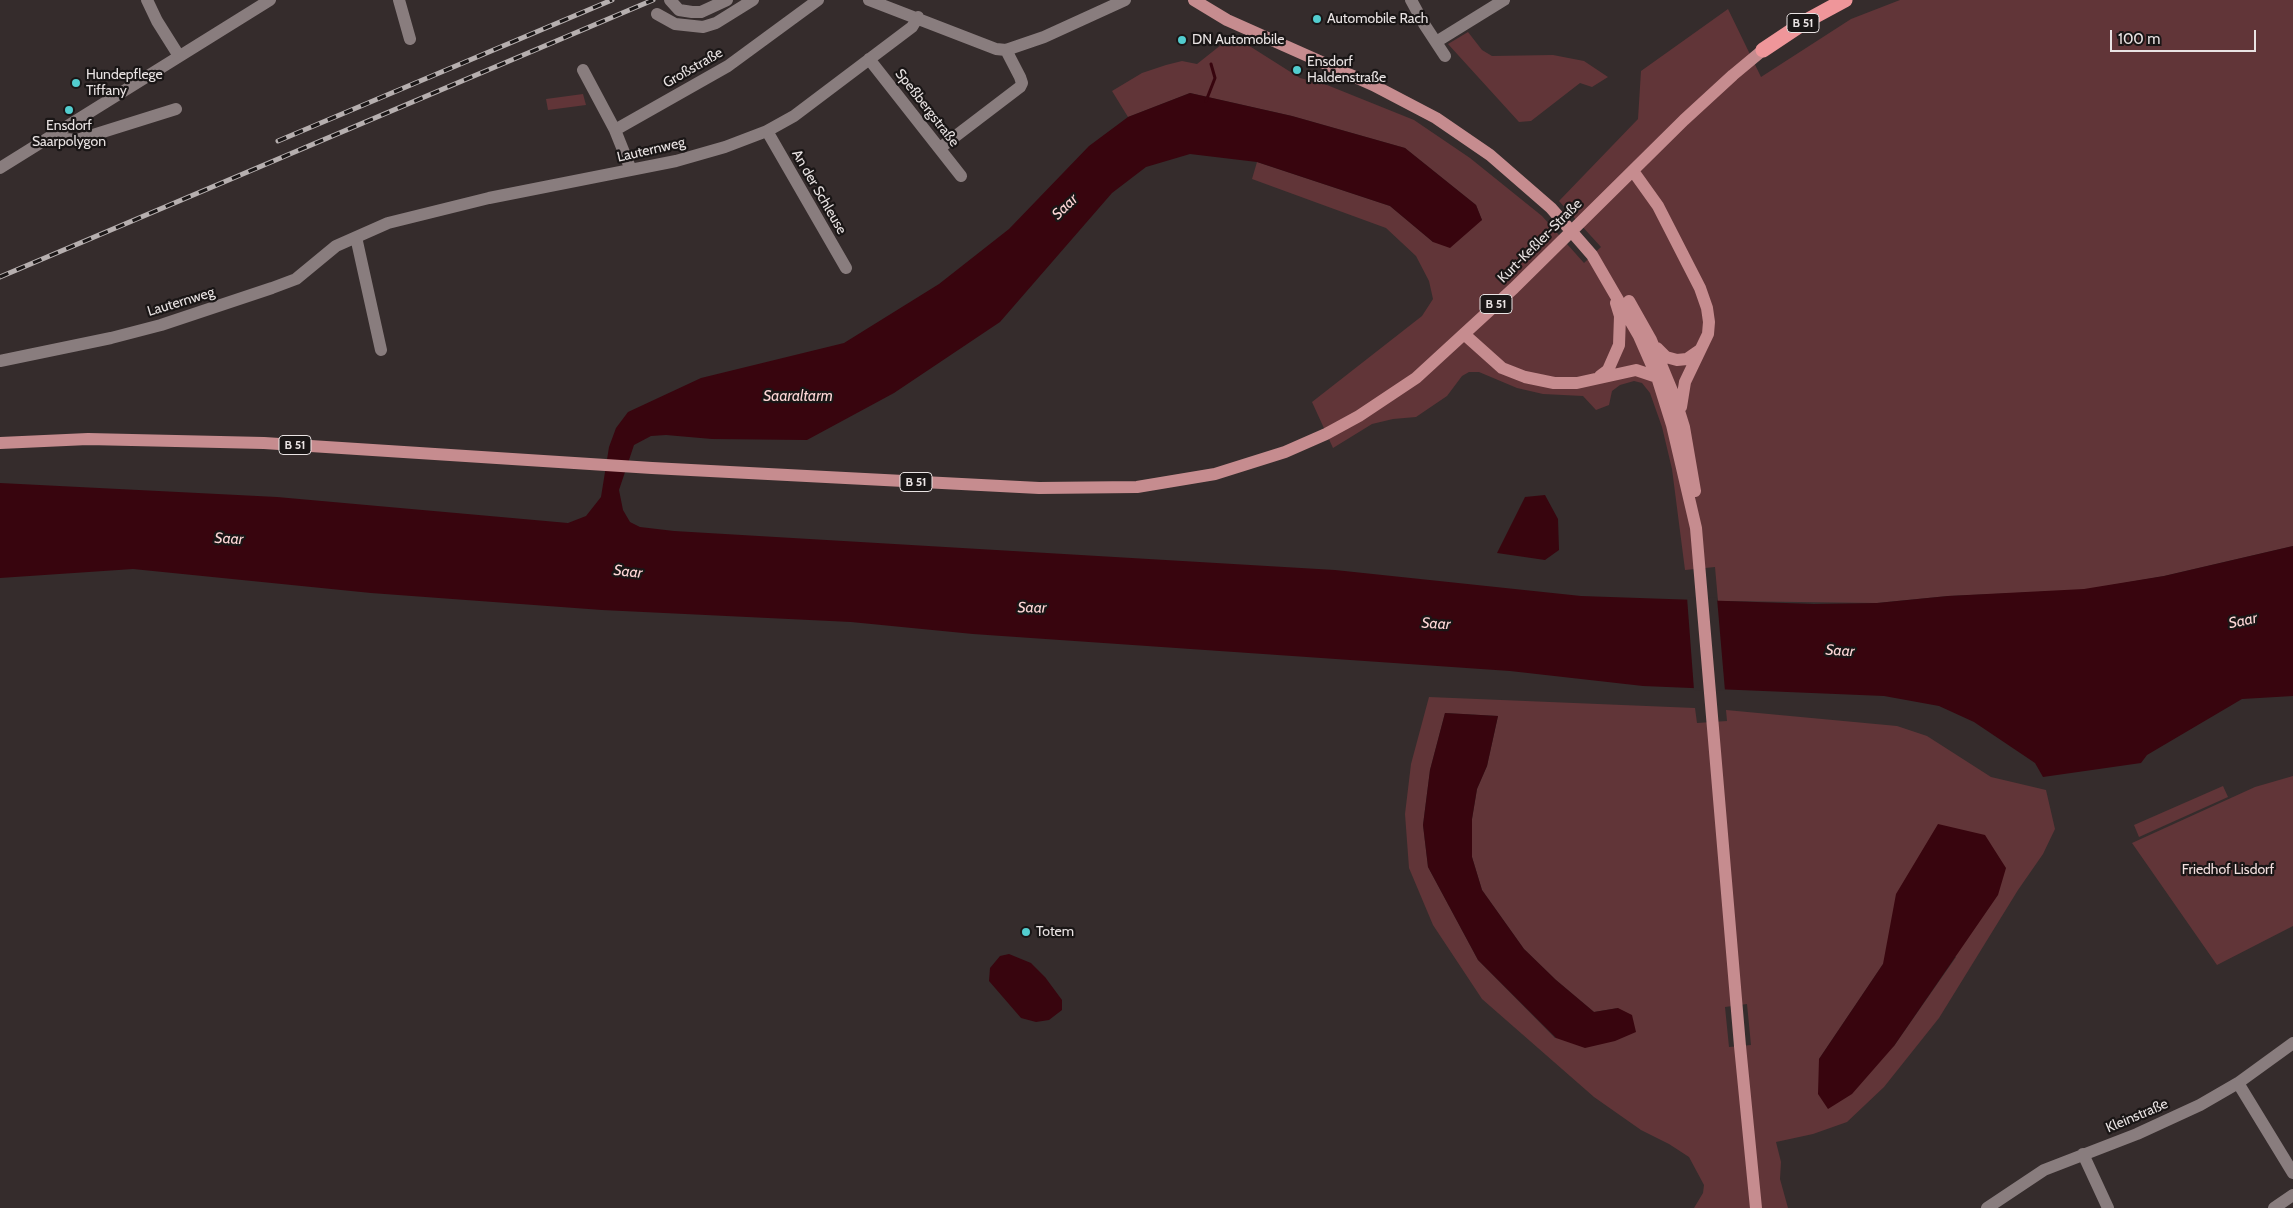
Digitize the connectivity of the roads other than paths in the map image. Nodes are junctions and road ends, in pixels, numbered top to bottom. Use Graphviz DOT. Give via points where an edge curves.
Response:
graph roads {
  1 [pos="147,0"];
  2 [pos="270,0"];
  3 [pos="399,0"];
  4 [pos="728,0"];
  5 [pos="753,0"];
  6 [pos="818,0"];
  7 [pos="869,0"];
  8 [pos="1125,0"];
  9 [pos="1411,0"];
  10 [pos="1504,0"];
  11 [pos="1845,0"];
  12 [pos="670,1"];
  13 [pos="1203,2"];
  14 [pos="657,14"];
  15 [pos="918,18"];
  16 [pos="410,39"];
  17 [pos="1436,42"];
  18 [pos="1006,50"];
  19 [pos="1763,50"];
  20 [pos="179,56"];
  21 [pos="1445,56"];
  22 [pos="869,59"];
  23 [pos="583,70"];
  24 [pos="176,109"];
  25 [pos="615,130"];
  26 [pos="767,130"];
  27 [pos="56,134"];
  28 [pos="940,148"];
  29 [pos="0,168"];
  30 [pos="631,170"];
  31 [pos="1632,170"];
  32 [pos="961,176"];
  33 [pos="356,237"];
  34 [pos="1596,260"];
  35 [pos="846,268"];
  36 [pos="1608,281"];
  37 [pos="1464,334"];
  38 [pos="1651,340"];
  39 [pos="1703,347"];
  40 [pos="381,350"];
  41 [pos="0,360"];
  42 [pos="1600,376"];
  43 [pos="1657,377"];
  44 [pos="1684,427"];
  45 [pos="0,443"];
  46 [pos="1696,528"];
  47 [pos="2293,1043"];
  48 [pos="2238,1083"];
  49 [pos="2083,1154"];
  50 [pos="2293,1173"];
  51 [pos="2293,1195"];
  52 [pos="1996,1206"];
  53 [pos="1756,1208"];
  54 [pos="2108,1208"];
  55 [pos="2274,1208"];
  1 -- 20 [label="street"];
  2 -- 20 [label="street"];
  3 -- 16 [label="street"];
  4 -- 12 [label="street" via="701,12 679,10"];
  5 -- 14 [label="street" via="716,23 703,27 675,24"];
  6 -- 25 [label="street, Großstraße" via="728,66"];
  7 -- 15 [label="street"];
  8 -- 18 [label="street" via="1044,37"];
  9 -- 17 [label="street"];
  10 -- 17 [label="street"];
  11 -- 19 [label="highway, B 51"];
  13 -- 34 [label="main road" via="1227,20 1373,86 1464,135 1551,208"];
  15 -- 18 [label="street"];
  15 -- 22 [label="street, Lauternweg" via="912,27"];
  17 -- 21 [label="street"];
  18 -- 28 [label="street" via="1022,83 1020,87"];
  19 -- 31 [label="main road, Kurt-Keßler-Straße / B 51" via="1732,75"];
  20 -- 27 [label="street"];
  22 -- 26 [label="street, Lauternweg" via="809,106"];
  22 -- 28 [label="street, Speßbergstraße"];
  23 -- 25 [label="street"];
  24 -- 27 [label="street" via="77,140"];
  25 -- 30 [label="street"];
  26 -- 30 [label="street, Lauternweg" via="709,152"];
  26 -- 35 [label="street, An der Schleuse"];
  27 -- 29 [label="street"];
  28 -- 32 [label="street, Speßbergstraße"];
  30 -- 33 [label="street, Lauternweg" via="440,209 388,223"];
  31 -- 37 [label="main road, Kurt-Keßler-Straße / B 51"];
  31 -- 39 [label="main road" via="1658,206 1700,288 1709,322"];
  33 -- 40 [label="street"];
  33 -- 41 [label="street, Lauternweg" via="336,246 296,279 255,294 111,338"];
  34 -- 36 [label="main road"];
  34 -- 38 [label="main road" via="1632,305"];
  36 -- 42 [label="main road" via="1620,316 1621,332 1615,358"];
  36 -- 43 [label="main road" via="1635,328"];
  37 -- 42 [label="main road" via="1502,368 1525,377 1554,383 1577,383"];
  37 -- 45 [label="main road, Kurt-Keßler-Straße / B 51" via="1416,378 1326,434 1251,464 1181,481 1094,489 652,468 264,443 88,439"];
  38 -- 39 [label="main road" via="1666,357 1677,360 1687,359"];
  38 -- 44 [label="main road"];
  39 -- 44 [label="main road" via="1681,396"];
  42 -- 43 [label="main road" via="1636,370"];
  43 -- 46 [label="main road" via="1672,424"];
  44 -- 46 [label="main road" via="1693,469"];
  46 -- 53 [label="main road"];
  47 -- 48 [label="street, Kleinstraße"];
  48 -- 49 [label="street, Kleinstraße" via="2169,1120"];
  48 -- 50 [label="street"];
  49 -- 52 [label="street, Kleinstraße" via="2044,1170"];
  49 -- 54 [label="street"];
  51 -- 55 [label="street"];
}
